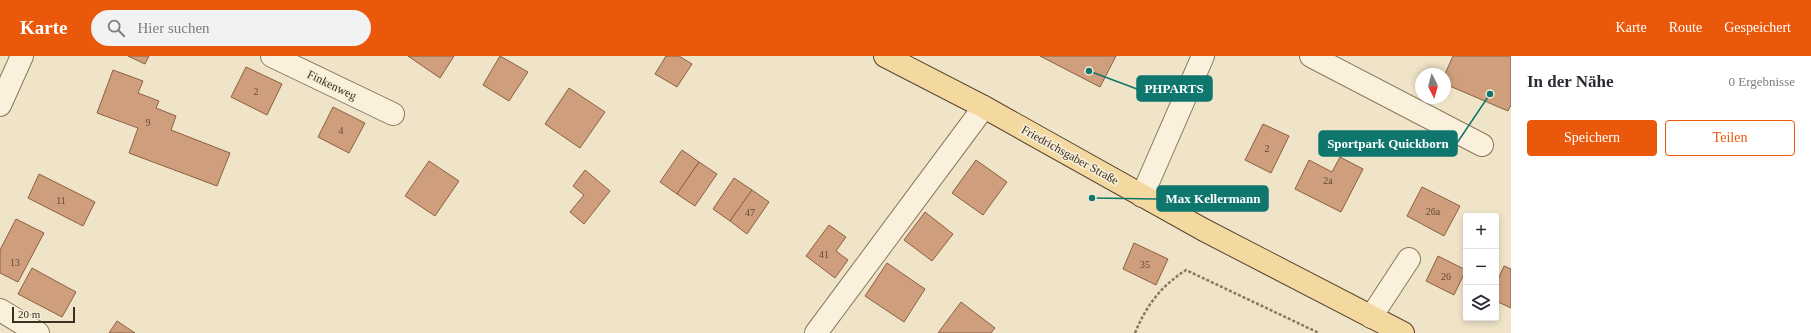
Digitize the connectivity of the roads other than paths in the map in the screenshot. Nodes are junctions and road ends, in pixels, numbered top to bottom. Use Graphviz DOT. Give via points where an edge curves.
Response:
graph roads {
  1 [pos="22,56"];
  2 [pos="272,56"];
  3 [pos="885,56"];
  4 [pos="1203,56"];
  5 [pos="1311,56"];
  6 [pos="0,106"];
  7 [pos="984,107"];
  8 [pos="393,114"];
  9 [pos="1482,145"];
  10 [pos="1142,196"];
  11 [pos="1409,259"];
  12 [pos="0,310"];
  13 [pos="1371,317"];
  14 [pos="38,333"];
  15 [pos="816,333"];
  16 [pos="1403,333"];
  1 -- 6 [label="street"];
  2 -- 8 [label="street, Finkenweg"];
  3 -- 7 [label="main road, Friedrichsgaber Straße"];
  4 -- 10 [label="street"];
  5 -- 9 [label="street"];
  7 -- 10 [label="main road, Friedrichsgaber Straße"];
  7 -- 15 [label="street"];
  10 -- 13 [label="main road, Friedrichsgaber Straße"];
  11 -- 13 [label="street"];
  12 -- 14 [label="street"];
  13 -- 16 [label="main road, Friedrichsgaber Straße"];
}
